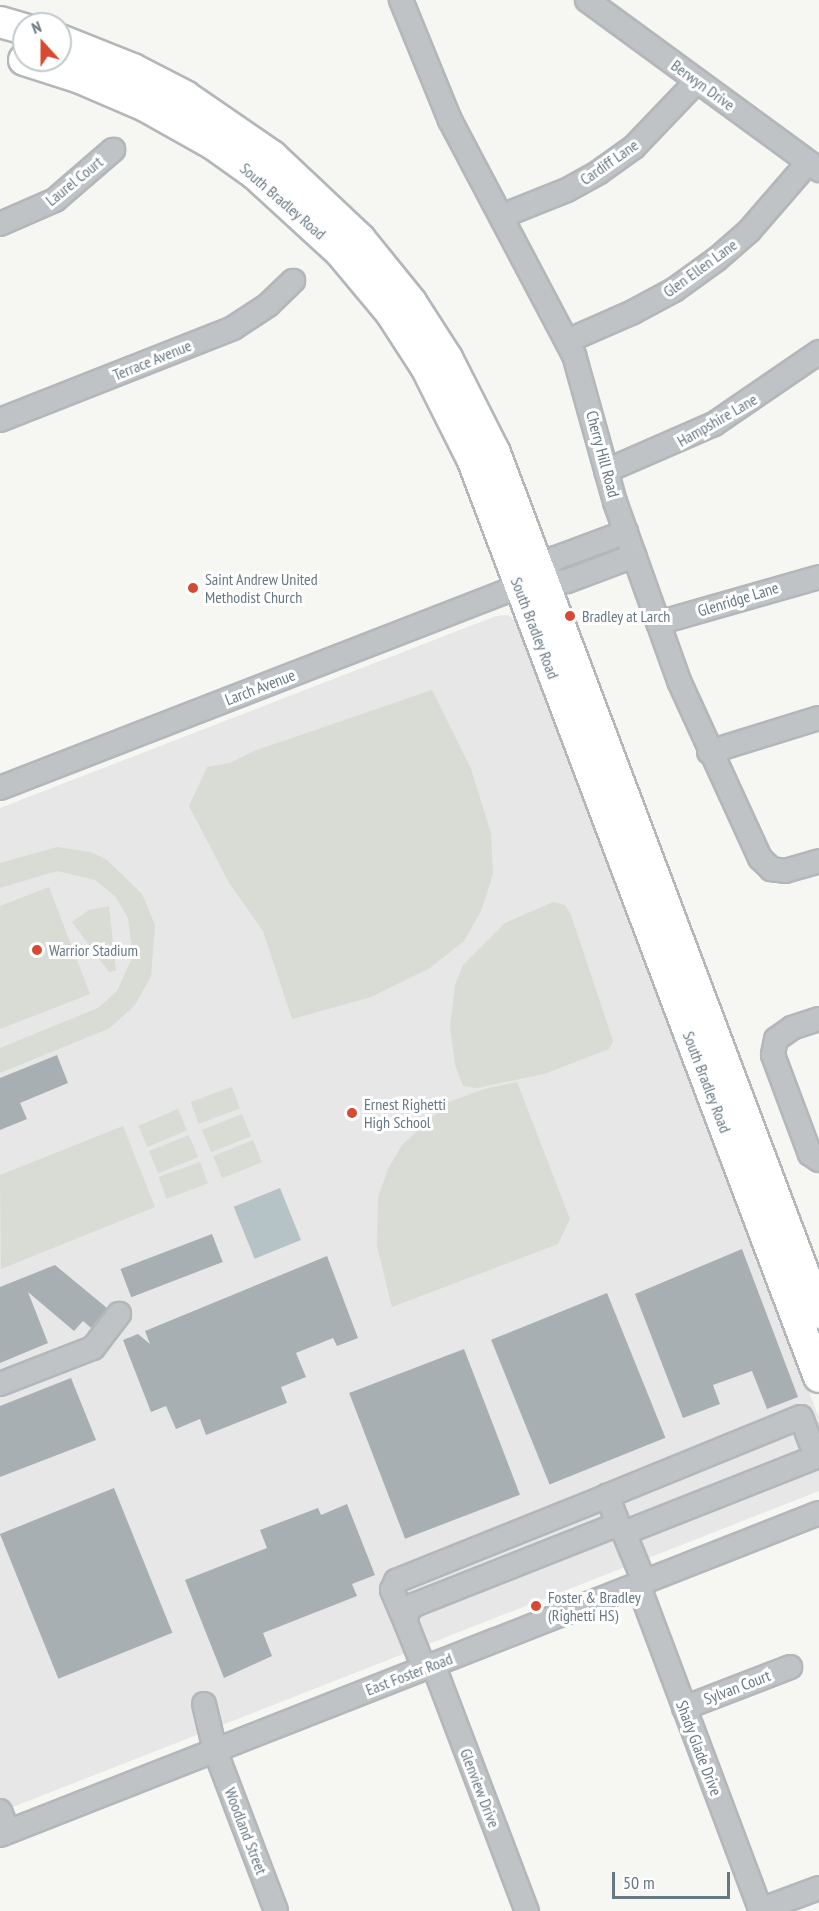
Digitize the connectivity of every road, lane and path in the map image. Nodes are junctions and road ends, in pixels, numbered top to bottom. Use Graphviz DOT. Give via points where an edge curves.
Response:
graph roads {
  1 [pos="401,0"];
  2 [pos="587,0"];
  3 [pos="72,45"];
  4 [pos="58,72"];
  5 [pos="697,81"];
  6 [pos="113,150"];
  7 [pos="813,167"];
  8 [pos="502,216"];
  9 [pos="0,224"];
  10 [pos="293,281"];
  11 [pos="567,340"];
  12 [pos="819,352"];
  13 [pos="0,420"];
  14 [pos="606,471"];
  15 [pos="626,532"];
  16 [pos="634,556"];
  17 [pos="819,577"];
  18 [pos="534,581"];
  19 [pos="658,623"];
  20 [pos="819,718"];
  21 [pos="708,752"];
  22 [pos="0,788"];
  23 [pos="819,861"];
  24 [pos="819,1019"];
  25 [pos="819,1160"];
  26 [pos="811,1267"];
  27 [pos="819,1312"];
  28 [pos="119,1314"];
  29 [pos="819,1377"];
  30 [pos="0,1383"];
  31 [pos="607,1496"];
  32 [pos="819,1513"];
  33 [pos="622,1531"];
  34 [pos="641,1583"];
  35 [pos="406,1623"];
  36 [pos="428,1666"];
  37 [pos="790,1667"];
  38 [pos="204,1704"];
  39 [pos="684,1708"];
  40 [pos="215,1750"];
  41 [pos="3,1826"];
  42 [pos="819,1888"];
  43 [pos="276,1911"];
  44 [pos="527,1911"];
  45 [pos="761,1911"];
  1 -- 8 [label="street, Cherry Hill Road" via="433,86"];
  2 -- 5 [label="street, Berwyn Drive"];
  3 -- 18 [label="main road, South Bradley Road" via="133,69 216,115 293,175 360,239 431,330 464,387 495,453"];
  4 -- 18 [label="main road, South Bradley Road" via="116,92 190,130 262,179 340,252 391,313 444,399"];
  5 -- 7 [label="street, Berwyn Drive"];
  5 -- 8 [label="street, Cardiff Lane" via="634,147 599,172 567,190"];
  6 -- 9 [label="street, Laurel Court" via="55,200"];
  7 -- 11 [label="street, Glen Ellen Lane" via="717,259 643,307"];
  8 -- 11 [label="street, Cherry Hill Road"];
  10 -- 13 [label="street, Terrace Avenue" via="268,305 232,328"];
  11 -- 14 [label="street, Cherry Hill Road" via="584,383"];
  12 -- 14 [label="street, Hampshire Lane" via="714,424"];
  14 -- 15 [label="street, Cherry Hill Road"];
  15 -- 16 [label="street, Cherry Hill Road"];
  15 -- 18 [label="street" via="556,558"];
  16 -- 18 [label="street" via="567,581"];
  16 -- 19 [label="street, Cherry Hill Road"];
  17 -- 19 [label="street, Glenridge Lane"];
  18 -- 22 [label="street, Larch Avenue"];
  18 -- 26 [label="main road, South Bradley Road"];
  18 -- 29 [label="main road, South Bradley Road"];
  19 -- 21 [label="street, Cherry Hill Road"];
  20 -- 21 [label="street"];
  21 -- 23 [label="street, Cherry Hill Road" via="760,858 771,869 785,871"];
  24 -- 25 [label="street" via="792,1028 776,1039 773,1055 810,1154"];
  26 -- 27 [label="main road, South Bradley Road"];
  28 -- 30 [label="street" via="93,1348"];
  31 -- 33 [label="street, Shady Glade Drive"];
  31 -- 33 [label="street, Glenview Drive" via="801,1418 816,1457"];
  31 -- 35 [label="street, Glenview Drive" via="396,1581 392,1590"];
  32 -- 34 [label="street, East Foster Road"];
  33 -- 34 [label="street, Shady Glade Drive"];
  33 -- 35 [label="street" via="611,1527 414,1605 407,1612"];
  34 -- 36 [label="street, East Foster Road"];
  34 -- 39 [label="street, Shady Glade Drive"];
  35 -- 36 [label="street, Glenview Drive"];
  36 -- 40 [label="street, East Foster Road"];
  36 -- 44 [label="street, Glenview Drive"];
  37 -- 39 [label="street, Sylvan Court"];
  38 -- 40 [label="street, Woodland Street"];
  39 -- 45 [label="street, Shady Glade Drive"];
  40 -- 41 [label="street, East Foster Road"];
  40 -- 43 [label="street, Woodland Street"];
  42 -- 45 [label="street"];
}
